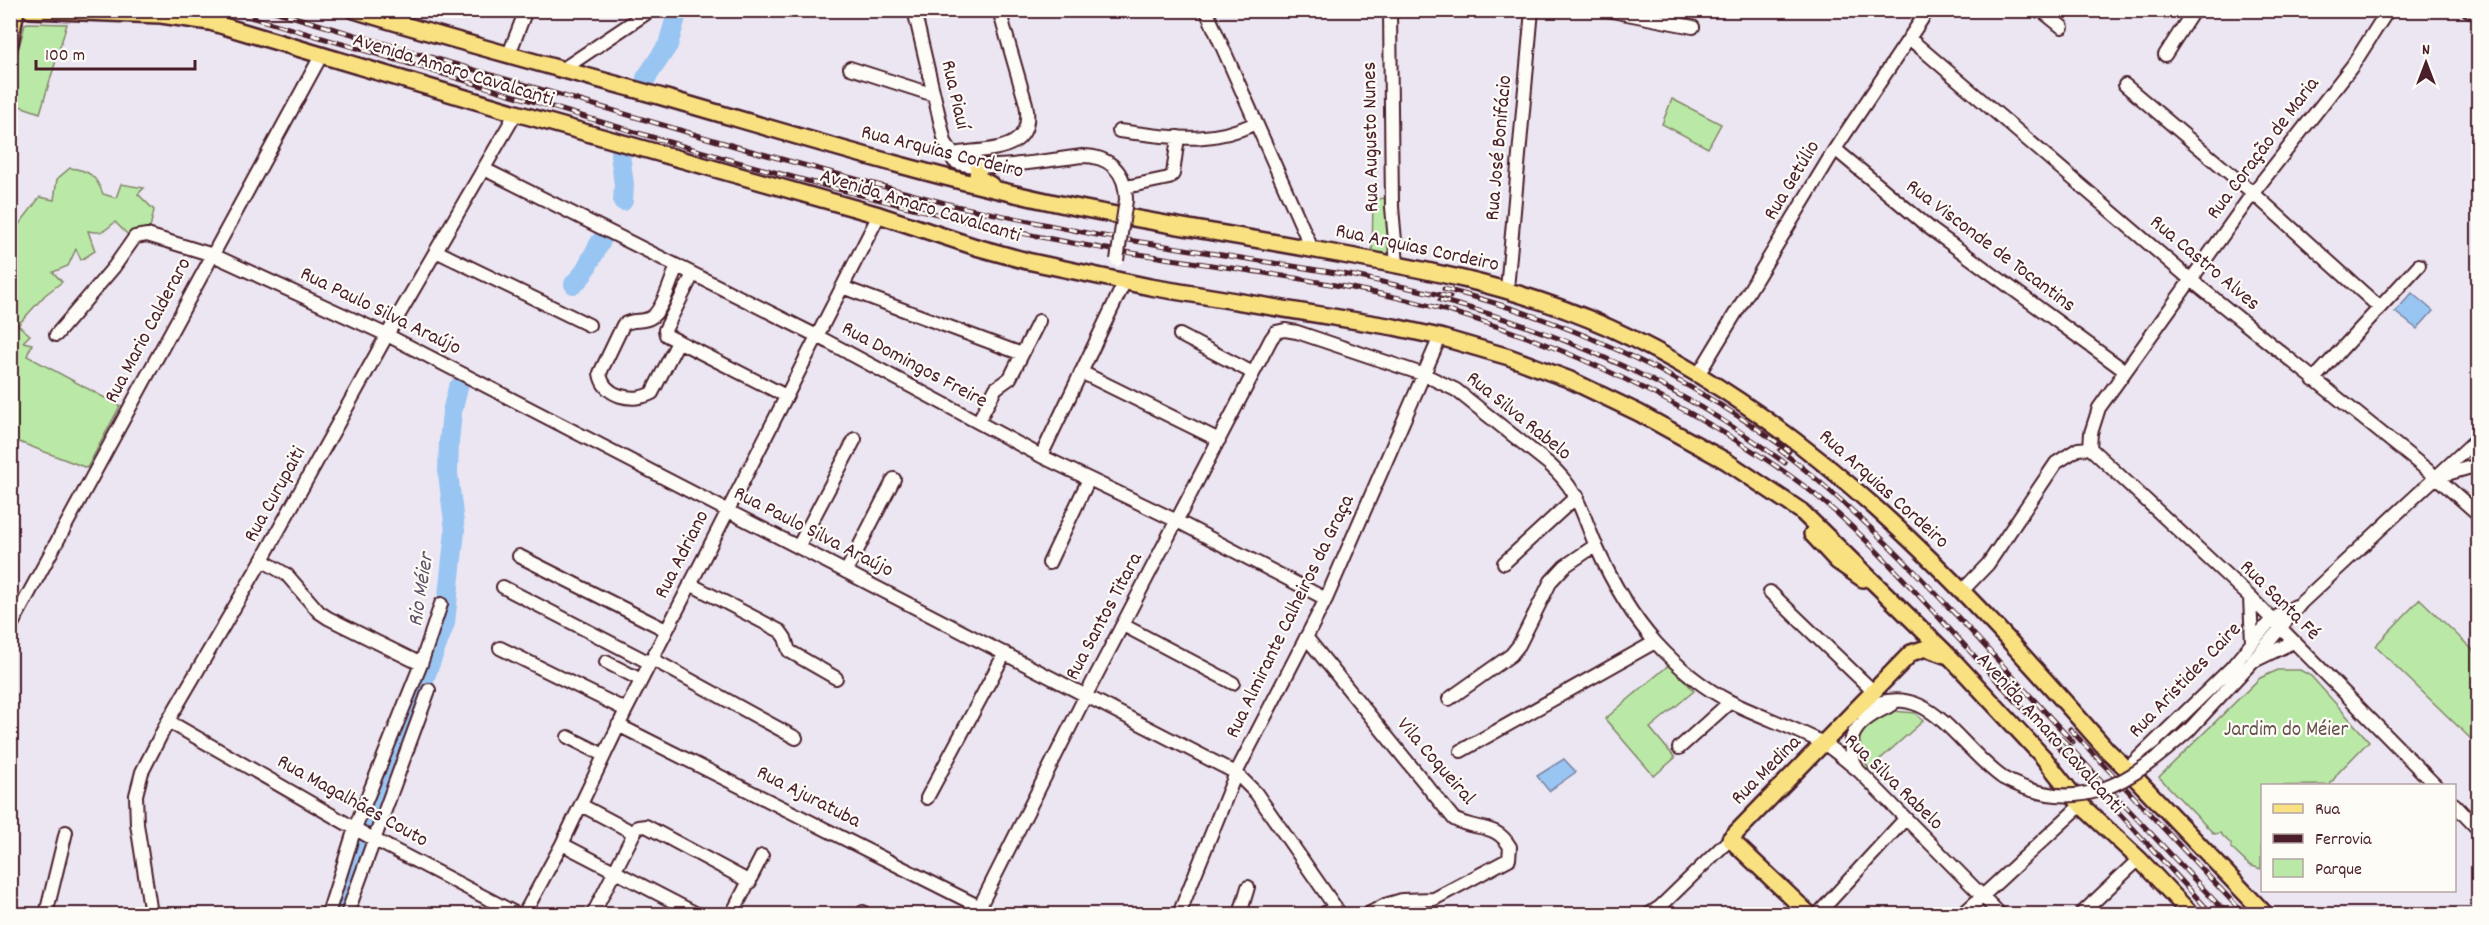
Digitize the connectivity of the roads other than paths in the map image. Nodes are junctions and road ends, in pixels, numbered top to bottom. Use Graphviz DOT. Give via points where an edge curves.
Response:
graph roads {
  1 [pos="16,10"];
  2 [pos="30,10"];
  3 [pos="354,10"];
  4 [pos="526,10"];
  5 [pos="651,10"];
  6 [pos="914,10"];
  7 [pos="999,10"];
  8 [pos="1206,10"];
  9 [pos="1390,10"];
  10 [pos="1532,10"];
  11 [pos="1607,10"];
  12 [pos="1928,10"];
  13 [pos="2041,10"];
  14 [pos="2194,10"];
  15 [pos="2468,10"];
  16 [pos="2382,12"];
  17 [pos="2478,13"];
  18 [pos="389,15"];
  19 [pos="1693,27"];
  20 [pos="2062,27"];
  21 [pos="1909,38"];
  22 [pos="10,43"];
  23 [pos="322,54"];
  24 [pos="508,54"];
  25 [pos="2165,55"];
  26 [pos="850,68"];
  27 [pos="563,69"];
  28 [pos="2125,85"];
  29 [pos="934,94"];
  30 [pos="516,113"];
  31 [pos="1256,123"];
  32 [pos="1119,131"];
  33 [pos="1178,137"];
  34 [pos="1835,149"];
  35 [pos="954,158"];
  36 [pos="978,167"];
  37 [pos="484,169"];
  38 [pos="935,176"];
  39 [pos="1010,193"];
  40 [pos="1126,193"];
  41 [pos="2253,193"];
  42 [pos="879,215"];
  43 [pos="1312,249"];
  44 [pos="436,251"];
  45 [pos="213,255"];
  46 [pos="1397,264"];
  47 [pos="2419,265"];
  48 [pos="676,266"];
  49 [pos="693,274"];
  50 [pos="2191,279"];
  51 [pos="1120,280"];
  52 [pos="842,287"];
  53 [pos="1507,289"];
  54 [pos="2379,307"];
  55 [pos="1039,321"];
  56 [pos="590,325"];
  57 [pos="56,335"];
  58 [pos="387,335"];
  59 [pos="1180,335"];
  60 [pos="817,336"];
  61 [pos="1440,337"];
  62 [pos="1271,339"];
  63 [pos="678,342"];
  64 [pos="1022,354"];
  65 [pos="2125,371"];
  66 [pos="1081,372"];
  67 [pos="1253,373"];
  68 [pos="1425,375"];
  69 [pos="1698,375"];
  70 [pos="2313,380"];
  71 [pos="786,396"];
  72 [pos="978,422"];
  73 [pos="2478,438"];
  74 [pos="855,439"];
  75 [pos="1219,440"];
  76 [pos="2090,448"];
  77 [pos="1041,456"];
  78 [pos="2478,465"];
  79 [pos="2436,477"];
  80 [pos="894,479"];
  81 [pos="1089,479"];
  82 [pos="1577,496"];
  83 [pos="1778,496"];
  84 [pos="728,510"];
  85 [pos="2478,514"];
  86 [pos="1177,521"];
  87 [pos="1817,540"];
  88 [pos="1596,546"];
  89 [pos="798,547"];
  90 [pos="519,556"];
  91 [pos="262,560"];
  92 [pos="1049,563"];
  93 [pos="1504,563"];
  94 [pos="1857,564"];
  95 [pos="846,572"];
  96 [pos="690,584"];
  97 [pos="1874,584"];
  98 [pos="503,587"];
  99 [pos="1962,591"];
  100 [pos="1770,592"];
  101 [pos="2250,597"];
  102 [pos="1326,600"];
  103 [pos="441,603"];
  104 [pos="1903,610"];
  105 [pos="1122,625"];
  106 [pos="2275,625"];
  107 [pos="10,628"];
  108 [pos="666,630"];
  109 [pos="1306,637"];
  110 [pos="1655,642"];
  111 [pos="2293,642"];
  112 [pos="2252,643"];
  113 [pos="500,648"];
  114 [pos="1005,653"];
  115 [pos="1911,654"];
  116 [pos="1952,658"];
  117 [pos="651,661"];
  118 [pos="606,662"];
  119 [pos="2252,662"];
  120 [pos="420,664"];
  121 [pos="836,678"];
  122 [pos="641,680"];
  123 [pos="1233,683"];
  124 [pos="429,690"];
  125 [pos="1873,691"];
  126 [pos="1086,695"];
  127 [pos="1449,699"];
  128 [pos="1904,700"];
  129 [pos="1730,702"];
  130 [pos="626,710"];
  131 [pos="1847,719"];
  132 [pos="168,721"];
  133 [pos="618,725"];
  134 [pos="567,737"];
  135 [pos="796,738"];
  136 [pos="1824,744"];
  137 [pos="1679,748"];
  138 [pos="1461,751"];
  139 [pos="604,755"];
  140 [pos="2127,769"];
  141 [pos="1859,771"];
  142 [pos="1236,773"];
  143 [pos="2434,784"];
  144 [pos="927,798"];
  145 [pos="581,805"];
  146 [pos="2081,805"];
  147 [pos="2456,806"];
  148 [pos="1905,819"];
  149 [pos="2478,829"];
  150 [pos="66,832"];
  151 [pos="634,833"];
  152 [pos="365,834"];
  153 [pos="1730,839"];
  154 [pos="562,844"];
  155 [pos="762,856"];
  156 [pos="2139,859"];
  157 [pos="614,872"];
  158 [pos="750,882"];
  159 [pos="1248,887"];
  160 [pos="1983,897"];
  161 [pos="978,911"];
  162 [pos="1337,911"];
  163 [pos="1661,911"];
  164 [pos="46,915"];
  165 [pos="151,915"];
  166 [pos="328,915"];
  167 [pos="347,915"];
  168 [pos="518,915"];
  169 [pos="524,915"];
  170 [pos="593,915"];
  171 [pos="697,915"];
  172 [pos="732,915"];
  173 [pos="1179,915"];
  174 [pos="1240,915"];
  175 [pos="1323,915"];
  176 [pos="1368,915"];
  177 [pos="1649,915"];
  178 [pos="1809,915"];
  179 [pos="1818,915"];
  180 [pos="1963,915"];
  181 [pos="2000,915"];
  182 [pos="2081,915"];
  183 [pos="2191,915"];
  184 [pos="2265,915"];
  1 -- 22 [label="main road"];
  2 -- 23 [label="main road, Avenida Amaro Cavalcanti" via="186,17"];
  3 -- 18 [label="main road, Rua Arquias Cordeiro"];
  4 -- 24 [label="street"];
  5 -- 27 [label="street"];
  6 -- 29 [label="street, Rua Piauí"];
  7 -- 35 [label="street" via="1026,104 1025,134 1004,146"];
  8 -- 31 [label="street"];
  9 -- 46 [label="street, Rua Augusto Nunes" via="1392,207"];
  10 -- 53 [label="street, Rua José Bonifácio"];
  11 -- 19 [label="street"];
  12 -- 21 [label="street, Rua Getúlio"];
  13 -- 20 [label="street"];
  14 -- 25 [label="street"];
  15 -- 17 [label="street"];
  16 -- 41 [label="street, Rua Coração de Maria" via="2353,65"];
  18 -- 24 [label="main road, Rua Arquias Cordeiro"];
  21 -- 34 [label="street, Rua Getúlio"];
  21 -- 50 [label="street, Rua Castro Alves"];
  23 -- 30 [label="main road, Avenida Amaro Cavalcanti"];
  23 -- 45 [label="street, Rua Mario Calderaro"];
  24 -- 27 [label="main road, Rua Arquias Cordeiro"];
  26 -- 29 [label="street"];
  27 -- 38 [label="main road, Rua Arquias Cordeiro"];
  28 -- 41 [label="street"];
  29 -- 35 [label="street, Rua Piauí" via="945,142"];
  30 -- 37 [label="street, Rua Curupaiti"];
  30 -- 42 [label="main road, Avenida Amaro Cavalcanti"];
  31 -- 33 [label="street" via="1213,138"];
  31 -- 43 [label="street"];
  32 -- 33 [label="street"];
  33 -- 40 [label="street" via="1173,174"];
  34 -- 65 [label="street, Rua Visconde de Tocantins" via="1942,237"];
  34 -- 69 [label="street, Rua Getúlio"];
  35 -- 36 [label="street" via="961,165"];
  35 -- 38 [label="street, Rua Piauí" via="950,168"];
  36 -- 39 [label="main road" via="976,177"];
  36 -- 40 [label="street" via="1090,156 1106,160 1119,170"];
  37 -- 44 [label="street, Rua Curupaiti"];
  37 -- 48 [label="street, Rua Domingos Freire"];
  38 -- 39 [label="main road, Rua Arquias Cordeiro"];
  39 -- 43 [label="main road, Rua Arquias Cordeiro"];
  40 -- 51 [label="street, bridge" via="1117,260"];
  41 -- 50 [label="street, Rua Coração de Maria"];
  41 -- 54 [label="street"];
  42 -- 51 [label="main road, Avenida Amaro Cavalcanti" via="986,250"];
  42 -- 52 [label="street, Rua Adriano"];
  43 -- 46 [label="main road, Rua Arquias Cordeiro"];
  44 -- 56 [label="street"];
  44 -- 58 [label="street, Rua Curupaiti"];
  45 -- 57 [label="street, Rua Paulo Silva Araújo" via="147,235 135,237"];
  45 -- 58 [label="street, Rua Paulo Silva Araújo"];
  45 -- 107 [label="street, Rua Mario Calderaro"];
  46 -- 53 [label="main road, Rua Arquias Cordeiro"];
  47 -- 54 [label="street"];
  48 -- 49 [label="street, Rua Domingos Freire"];
  48 -- 63 [label="street" via="658,313 623,325 600,374 605,389 633,399 652,393"];
  49 -- 60 [label="street, Rua Domingos Freire"];
  49 -- 63 [label="street" via="665,330"];
  50 -- 65 [label="street, Rua Coração de Maria"];
  50 -- 70 [label="street, Rua Castro Alves"];
  51 -- 61 [label="main road, Avenida Amaro Cavalcanti"];
  51 -- 66 [label="street"];
  52 -- 60 [label="street, Rua Adriano"];
  52 -- 64 [label="street"];
  53 -- 69 [label="main road, Rua Arquias Cordeiro" via="1610,329"];
  54 -- 70 [label="street"];
  55 -- 64 [label="street"];
  58 -- 84 [label="street, Rua Paulo Silva Araújo"];
  58 -- 91 [label="street, Rua Curupaiti"];
  59 -- 67 [label="street"];
  60 -- 71 [label="street, Rua Adriano"];
  60 -- 72 [label="street, Rua Domingos Freire"];
  61 -- 68 [label="street, Rua Almirante Calheiros da Graça"];
  61 -- 83 [label="main road, Avenida Amaro Cavalcanti" via="1509,357 1589,389 1726,461"];
  62 -- 67 [label="street, Rua Santos Titara"];
  62 -- 68 [label="street, Rua Silva Rabelo" via="1276,332 1297,332"];
  63 -- 71 [label="street"];
  64 -- 72 [label="street" via="1010,378 996,388"];
  65 -- 76 [label="street, Rua Coração de Maria" via="2097,414"];
  66 -- 75 [label="street"];
  66 -- 77 [label="street"];
  67 -- 75 [label="street, Rua Santos Titara"];
  68 -- 82 [label="street, Rua Silva Rabelo" via="1456,390 1531,449 1561,475"];
  68 -- 102 [label="street, Rua Almirante Calheiros da Graça"];
  69 -- 99 [label="main road, Rua Arquias Cordeiro" via="1775,424 1847,481"];
  70 -- 79 [label="street, Rua Castro Alves"];
  71 -- 84 [label="street, Rua Adriano"];
  72 -- 77 [label="street, Rua Domingos Freire"];
  73 -- 79 [label="street, Rua Aristides Caire"];
  74 -- 89 [label="street"];
  75 -- 86 [label="street, Rua Santos Titara"];
  76 -- 99 [label="street" via="2078,449 2056,464 1988,564"];
  76 -- 101 [label="street, Rua Santa Fé"];
  77 -- 81 [label="street, Rua Domingos Freire"];
  78 -- 79 [label="street"];
  79 -- 85 [label="street, Rua Castro Alves"];
  79 -- 106 [label="street, Rua Aristides Caire"];
  80 -- 95 [label="street"];
  81 -- 86 [label="street, Rua Domingos Freire"];
  81 -- 92 [label="street"];
  82 -- 88 [label="street, Rua Silva Rabelo"];
  82 -- 93 [label="street"];
  83 -- 87 [label="main road, Avenida Amaro Cavalcanti"];
  83 -- 94 [label="main road, Avenida Amaro Cavalcanti" via="1801,511"];
  84 -- 89 [label="street, Rua Paulo Silva Araújo"];
  84 -- 96 [label="street, Rua Adriano"];
  86 -- 102 [label="street, Rua Domingos Freire"];
  86 -- 105 [label="street, Rua Santos Titara"];
  87 -- 94 [label="main road"];
  87 -- 97 [label="main road, Avenida Amaro Cavalcanti" via="1857,577"];
  88 -- 110 [label="street, Rua Silva Rabelo" via="1621,594"];
  88 -- 127 [label="street" via="1557,573 1511,655"];
  89 -- 95 [label="street, Rua Paulo Silva Araújo"];
  90 -- 108 [label="street"];
  91 -- 120 [label="street" via="286,575 328,618"];
  91 -- 132 [label="street, Rua Curupaiti"];
  94 -- 97 [label="main road, Avenida Amaro Cavalcanti"];
  95 -- 114 [label="street, Rua Paulo Silva Araújo"];
  96 -- 108 [label="street, Rua Adriano"];
  96 -- 121 [label="street" via="780,631 793,654"];
  97 -- 104 [label="main road, Avenida Amaro Cavalcanti"];
  98 -- 117 [label="street"];
  99 -- 140 [label="main road, Rua Arquias Cordeiro"];
  100 -- 125 [label="street"];
  101 -- 106 [label="street, Rua Santa Fé"];
  101 -- 112 [label="street"];
  102 -- 109 [label="street, Rua Almirante Calheiros da Graça"];
  103 -- 120 [label="street"];
  104 -- 115 [label="main road" via="1913,634"];
  104 -- 116 [label="main road, Avenida Amaro Cavalcanti"];
  105 -- 123 [label="street"];
  105 -- 126 [label="street, Rua Santos Titara"];
  106 -- 111 [label="street, Rua Santa Fé"];
  106 -- 112 [label="street, Rua Aristides Caire"];
  106 -- 119 [label="street"];
  108 -- 117 [label="street, Rua Adriano"];
  109 -- 142 [label="street, Rua Almirante Calheiros da Graça"];
  109 -- 176 [label="street, Vila Coqueiral" via="1454,819 1497,831 1510,847 1509,859 1434,899 1402,900"];
  110 -- 129 [label="street, Rua Silva Rabelo" via="1696,680"];
  110 -- 138 [label="street"];
  111 -- 119 [label="street"];
  111 -- 143 [label="street, Rua Santa Fé"];
  112 -- 140 [label="street, Rua Aristides Caire"];
  113 -- 130 [label="street"];
  114 -- 126 [label="street, Rua Paulo Silva Araújo"];
  114 -- 144 [label="street"];
  115 -- 116 [label="main road" via="1932,648"];
  115 -- 125 [label="main road, Rua Medina"];
  116 -- 146 [label="main road, Avenida Amaro Cavalcanti" via="2043,757"];
  117 -- 122 [label="street, Rua Adriano"];
  117 -- 135 [label="street"];
  118 -- 122 [label="street"];
  119 -- 128 [label="street, bridge" via="2188,731 2137,773 2110,787 2080,795 2023,787 2003,778 1974,755 1934,713"];
  120 -- 152 [label="street"];
  122 -- 130 [label="street, Rua Adriano"];
  124 -- 152 [label="street"];
  125 -- 131 [label="main road, Rua Medina"];
  126 -- 142 [label="street, Rua Paulo Silva Araújo"];
  126 -- 161 [label="street, Rua Santos Titara"];
  128 -- 131 [label="street" via="1873,704"];
  128 -- 141 [label="street" via="1873,714 1858,726 1851,749"];
  129 -- 136 [label="street, Rua Silva Rabelo"];
  129 -- 137 [label="street"];
  130 -- 133 [label="street, Rua Adriano"];
  131 -- 136 [label="main road, Rua Medina"];
  132 -- 152 [label="street, Rua Magalhães Couto"];
  132 -- 165 [label="street, Rua Curupaiti" via="142,772 136,795"];
  133 -- 139 [label="street, Rua Adriano"];
  133 -- 161 [label="street, Rua Ajuratuba"];
  134 -- 139 [label="street"];
  136 -- 141 [label="street, Rua Silva Rabelo"];
  136 -- 153 [label="main road, Rua Medina"];
  139 -- 145 [label="street, Rua Adriano"];
  140 -- 184 [label="main road, Rua Arquias Cordeiro"];
  141 -- 148 [label="street, Rua Silva Rabelo"];
  142 -- 162 [label="street, Rua Paulo Silva Araújo" via="1256,793"];
  142 -- 173 [label="street, Rua Almirante Calheiros da Graça"];
  145 -- 151 [label="street"];
  145 -- 154 [label="street, Rua Adriano"];
  146 -- 156 [label="main road, Avenida Amaro Cavalcanti"];
  146 -- 160 [label="street"];
  147 -- 149 [label="street"];
  148 -- 160 [label="street, Rua Silva Rabelo"];
  148 -- 179 [label="street"];
  150 -- 164 [label="street"];
  151 -- 157 [label="street"];
  151 -- 158 [label="street" via="638,826 646,826"];
  152 -- 166 [label="street"];
  152 -- 167 [label="street"];
  152 -- 168 [label="street, Rua Magalhães Couto"];
  153 -- 163 [label="street, Rua Medina"];
  153 -- 178 [label="main road"];
  154 -- 157 [label="street"];
  154 -- 169 [label="street, Rua Adriano"];
  155 -- 158 [label="street"];
  156 -- 182 [label="street"];
  156 -- 183 [label="main road, Avenida Amaro Cavalcanti"];
  157 -- 170 [label="street"];
  157 -- 171 [label="street"];
  158 -- 172 [label="street"];
  159 -- 174 [label="street"];
  160 -- 180 [label="street"];
  160 -- 181 [label="street, Rua Silva Rabelo"];
  162 -- 175 [label="street"];
  163 -- 177 [label="street, Rua Medina"];
}
